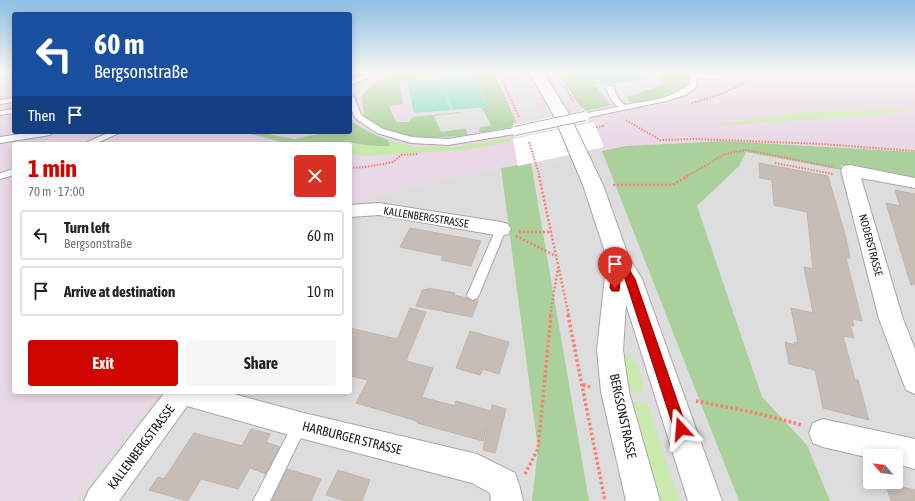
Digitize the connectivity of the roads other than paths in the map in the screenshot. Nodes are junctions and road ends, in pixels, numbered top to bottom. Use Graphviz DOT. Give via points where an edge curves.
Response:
graph roads {
  1 [pos="550,95"];
  2 [pos="613,95"];
  3 [pos="676,95"];
  4 [pos="0,98"];
  5 [pos="12,100"];
  6 [pos="12,100"];
  7 [pos="0,102"];
  8 [pos="352,102"];
  9 [pos="623,108"];
  10 [pos="12,111"];
  11 [pos="0,114"];
  12 [pos="470,128"];
  13 [pos="38,134"];
  14 [pos="112,134"];
  15 [pos="475,137"];
  16 [pos="0,140"];
  17 [pos="92,142"];
  18 [pos="12,173"];
  19 [pos="0,176"];
  20 [pos="915,182"];
  21 [pos="352,212"];
  22 [pos="510,232"];
  23 [pos="618,258"];
  24 [pos="473,295"];
  25 [pos="915,382"];
  26 [pos="180,394"];
  27 [pos="188,394"];
  28 [pos="300,425"];
  29 [pos="823,433"];
  30 [pos="915,454"];
  31 [pos="515,491"];
  32 [pos="100,501"];
  33 [pos="261,501"];
  34 [pos="643,501"];
  35 [pos="705,501"];
  1 -- 23 [label="street, BERGSONSTRASSE" via="593,185"];
  2 -- 9 [label="lane"];
  3 -- 9 [label="lane"];
  4 -- 5 [label="lane"];
  6 -- 7 [label="lane"];
  8 -- 15 [label="lane" via="358,116 380,131 411,140 448,142"];
  9 -- 15 [label="lane, bridge"];
  10 -- 11 [label="lane"];
  12 -- 15 [label="lane"];
  13 -- 16 [label="lane"];
  14 -- 17 [label="lane"];
  18 -- 19 [label="lane"];
  20 -- 25 [label="street, NODERSTRASSE" via="851,174 891,319"];
  21 -- 22 [label="street, KALLENBERGSTRASSE" via="379,209"];
  22 -- 24 [label="lane"];
  23 -- 34 [label="street, BERGSONSTRASSE" via="610,350 615,392"];
  23 -- 35 [label="street, BERGSONSTRASSE" via="630,279"];
  26 -- 32 [label="street, KALLENBERGSTRASSE"];
  27 -- 28 [label="street, HARBURGER STRASSE"];
  28 -- 31 [label="street, HARBURGER STRASSE" via="477,469"];
  28 -- 33 [label="lane"];
  29 -- 30 [label="street"];
}
